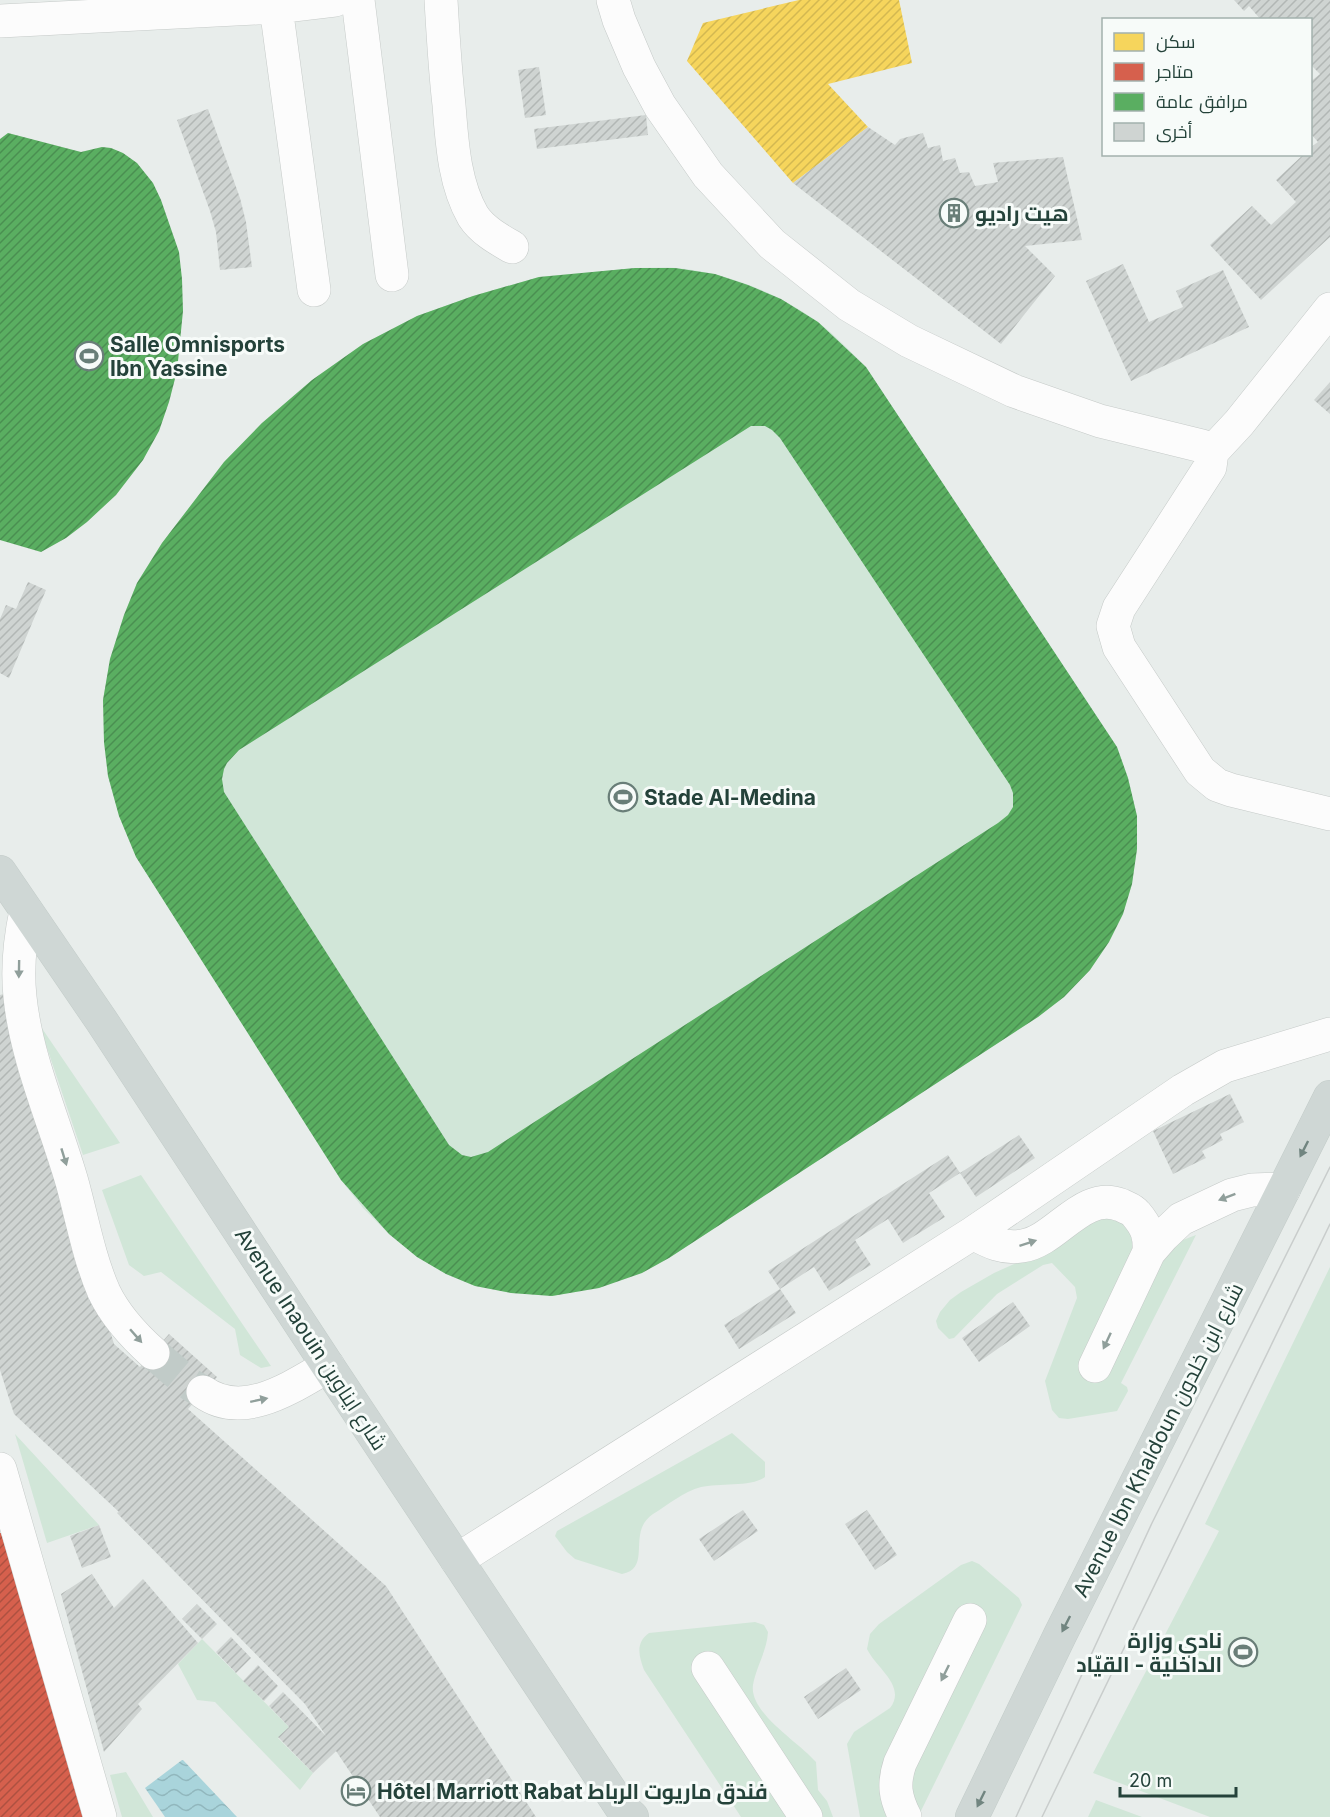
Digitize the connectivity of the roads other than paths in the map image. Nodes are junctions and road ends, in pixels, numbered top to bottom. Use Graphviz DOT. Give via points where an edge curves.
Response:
graph roads {
  1 [pos="335,0"];
  2 [pos="358,0"];
  3 [pos="441,0"];
  4 [pos="613,0"];
  5 [pos="276,7"];
  6 [pos="0,21"];
  7 [pos="512,247"];
  8 [pos="392,275"];
  9 [pos="314,290"];
  10 [pos="1330,309"];
  11 [pos="1212,452"];
  12 [pos="1330,814"];
  13 [pos="0,872"];
  14 [pos="26,911"];
  15 [pos="1330,1034"];
  16 [pos="1330,1097"];
  17 [pos="1284,1189"];
  18 [pos="973,1233"];
  19 [pos="1149,1252"];
  20 [pos="153,1353"];
  21 [pos="328,1366"];
  22 [pos="1095,1366"];
  23 [pos="203,1392"];
  24 [pos="0,1469"];
  25 [pos="457,1560"];
  26 [pos="970,1620"];
  27 [pos="708,1668"];
  28 [pos="625,1814"];
  29 [pos="100,1817"];
  30 [pos="806,1817"];
  31 [pos="905,1817"];
  32 [pos="972,1817"];
  1 -- 5 [label="street"];
  2 -- 8 [label="street"];
  3 -- 7 [label="street" via="451,130 465,199 475,218 491,235"];
  4 -- 11 [label="street" via="619,21 660,106 708,175 772,244 849,305 909,341 1014,391 1100,421 1202,446"];
  5 -- 6 [label="street"];
  5 -- 9 [label="street"];
  10 -- 11 [label="street"];
  11 -- 12 [label="street" via="1210,467 1119,608 1113,626 1119,647 1200,771 1216,785"];
  13 -- 14 [label="main road, Avenue Inaouin شارع ايناوين"];
  14 -- 20 [label="street, one-way" via="19,964 24,1028 105,1293 120,1318"];
  14 -- 21 [label="main road, Avenue Inaouin شارع ايناوين"];
  15 -- 18 [label="street" via="1225,1066 1183,1090"];
  16 -- 17 [label="main road, Avenue Ibn Khaldoun شارع ابن خلدون, one-way"];
  17 -- 19 [label="street, one-way" via="1252,1190 1206,1206 1181,1219"];
  17 -- 32 [label="main road, Avenue Ibn Khaldoun شارع ابن خلدون, one-way"];
  18 -- 19 [label="street, one-way" via="994,1245 1022,1246 1044,1237 1094,1203 1115,1203 1133,1210 1144,1224 1150,1238"];
  18 -- 25 [label="street"];
  19 -- 22 [label="street, one-way"];
  23 -- 21 [label="street, one-way" via="226,1401 264,1400"];
  21 -- 25 [label="main road, Avenue Inaouin شارع ايناوين"];
  24 -- 29 [label="street"];
  25 -- 28 [label="main road, Avenue Inaouin شارع ايناوين"];
  26 -- 31 [label="street, one-way" via="894,1780"];
  27 -- 30 [label="street"];
}
